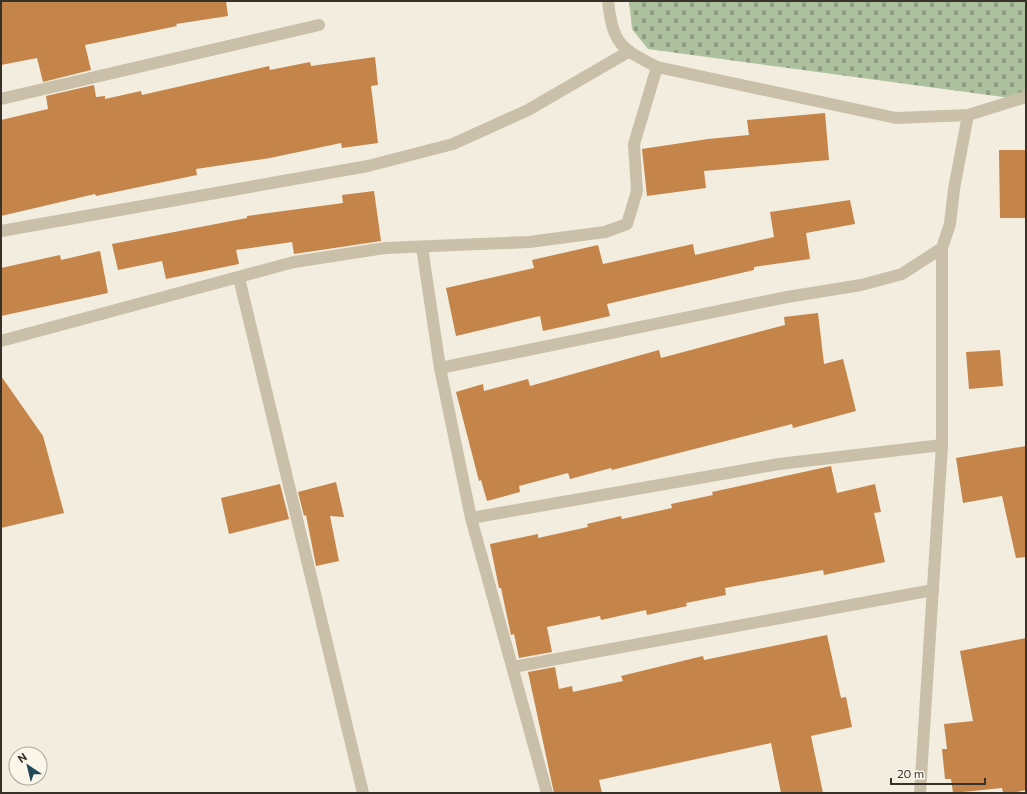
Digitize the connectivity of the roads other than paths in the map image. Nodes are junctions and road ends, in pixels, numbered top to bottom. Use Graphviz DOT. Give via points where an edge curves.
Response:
graph roads {
  1 [pos="608,1"];
  2 [pos="319,25"];
  3 [pos="628,52"];
  4 [pos="657,67"];
  5 [pos="1026,98"];
  6 [pos="1,99"];
  7 [pos="968,115"];
  8 [pos="1,232"];
  9 [pos="422,247"];
  10 [pos="942,248"];
  11 [pos="239,278"];
  12 [pos="1,341"];
  13 [pos="440,368"];
  14 [pos="942,445"];
  15 [pos="471,518"];
  16 [pos="933,590"];
  17 [pos="513,667"];
  18 [pos="363,793"];
  19 [pos="547,793"];
  20 [pos="920,793"];
  1 -- 3 [label="street" via="614,35"];
  2 -- 6 [label="street"];
  3 -- 4 [label="street"];
  3 -- 8 [label="street" via="528,110 453,144 368,166"];
  4 -- 7 [label="street" via="896,118"];
  4 -- 9 [label="street" via="634,144 637,191 627,224 604,232 529,242"];
  5 -- 7 [label="street"];
  7 -- 10 [label="street" via="950,224"];
  9 -- 11 [label="street" via="385,248 294,262"];
  9 -- 13 [label="street"];
  10 -- 13 [label="street" via="902,274 861,285 787,296"];
  10 -- 14 [label="street"];
  11 -- 12 [label="street"];
  11 -- 18 [label="street"];
  13 -- 15 [label="street"];
  14 -- 15 [label="street" via="779,464"];
  14 -- 16 [label="street"];
  15 -- 17 [label="street"];
  16 -- 17 [label="street"];
  16 -- 20 [label="street"];
  17 -- 19 [label="street"];
}
